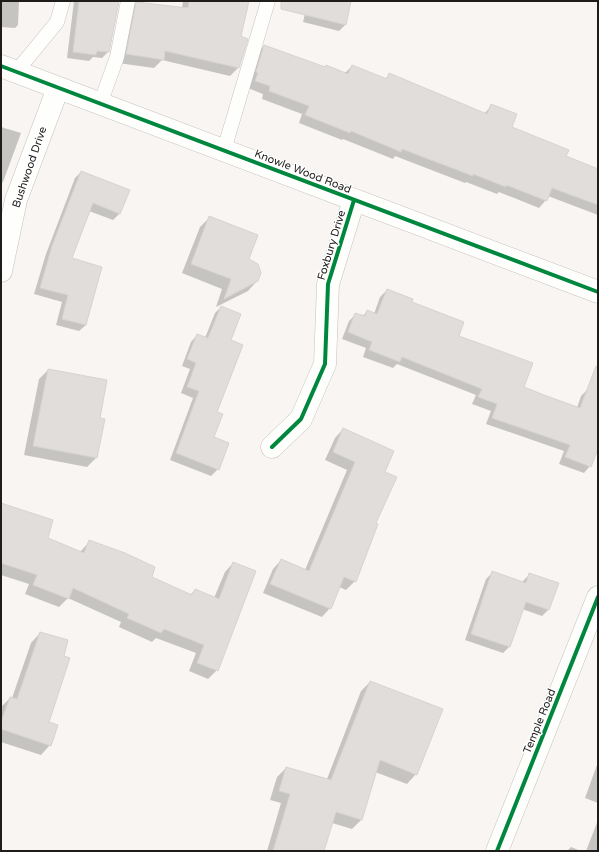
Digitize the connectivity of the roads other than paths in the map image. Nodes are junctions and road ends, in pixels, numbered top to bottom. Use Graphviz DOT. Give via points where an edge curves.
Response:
graph roads {
  1 [pos="63,1"];
  2 [pos="128,1"];
  3 [pos="268,1"];
  4 [pos="9,69"];
  5 [pos="58,88"];
  6 [pos="100,104"];
  7 [pos="224,150"];
  8 [pos="354,200"];
  9 [pos="1,271"];
  10 [pos="598,292"];
  11 [pos="272,447"];
  12 [pos="598,597"];
  13 [pos="497,851"];
  1 -- 4 [label="lane" via="57,22"];
  2 -- 6 [label="lane" via="117,56"];
  3 -- 7 [label="lane"];
  4 -- 5 [label="street, Knowle Wood Road"];
  5 -- 6 [label="street, Knowle Wood Road"];
  5 -- 9 [label="street, Bushwood Drive" via="16,200"];
  6 -- 7 [label="street, Knowle Wood Road"];
  7 -- 8 [label="street, Knowle Wood Road"];
  8 -- 10 [label="street, Knowle Wood Road"];
  8 -- 11 [label="street, Foxbury Drive" via="328,284 325,364 301,419"];
  12 -- 13 [label="street, Temple Road"];
}
